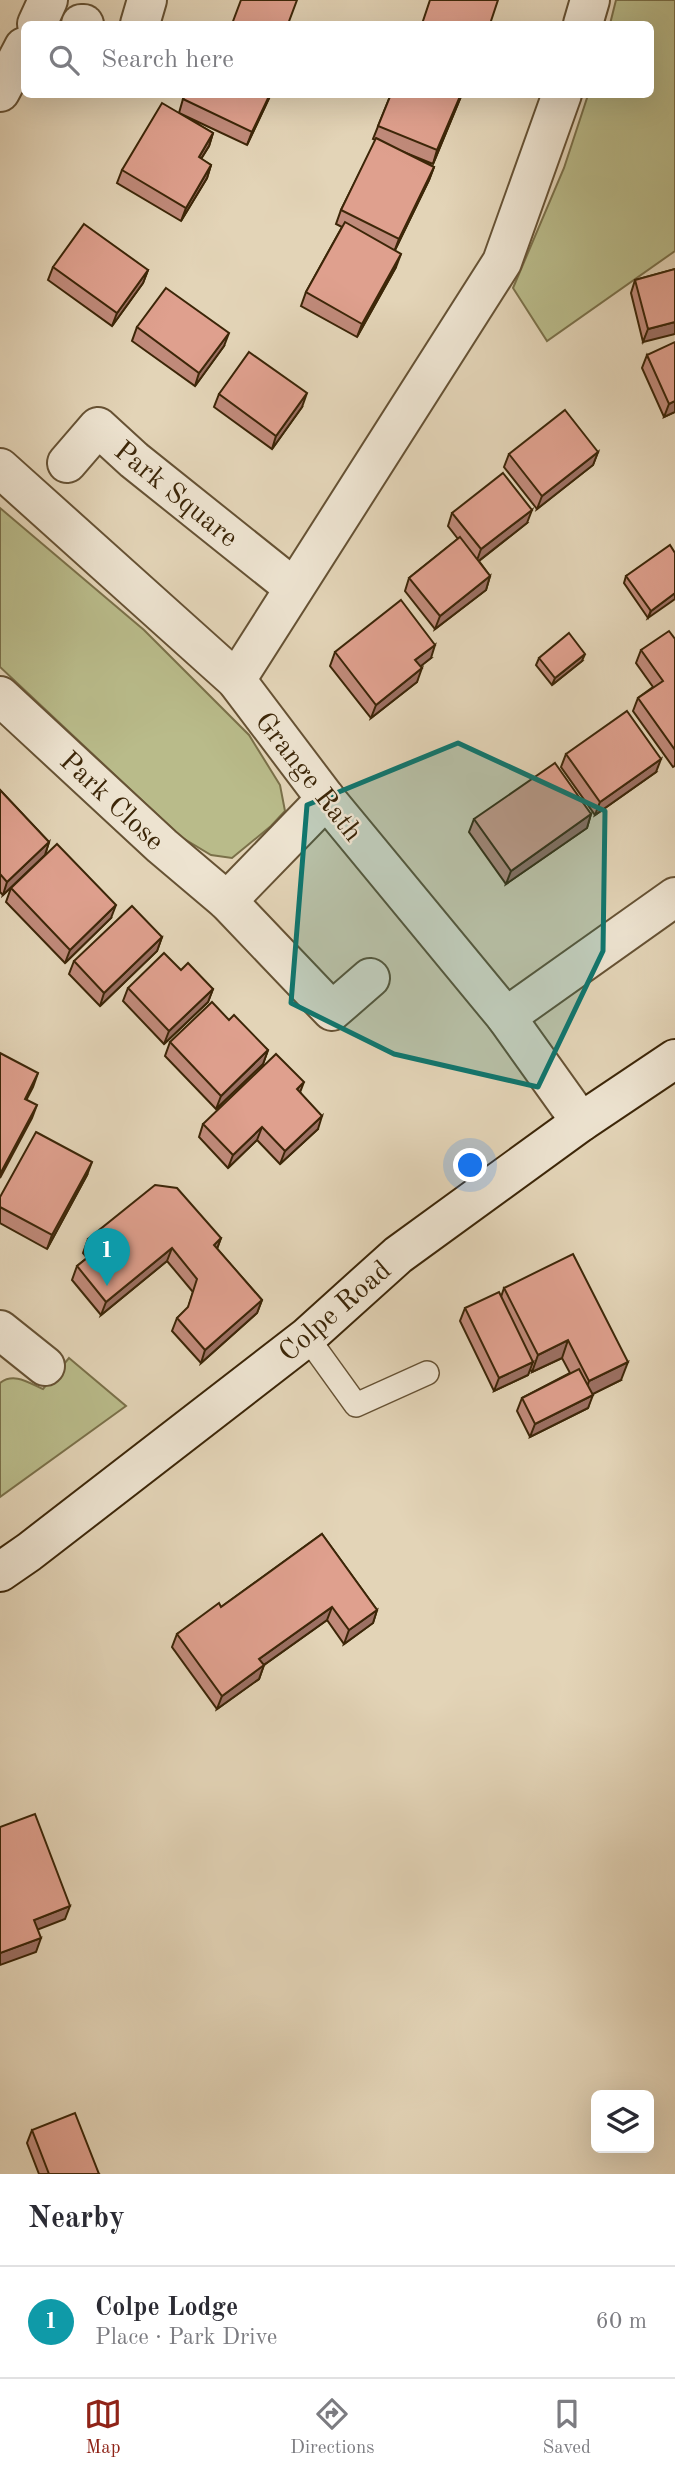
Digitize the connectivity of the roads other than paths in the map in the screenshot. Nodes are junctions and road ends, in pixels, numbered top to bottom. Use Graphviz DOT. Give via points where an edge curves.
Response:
graph roads {
  1 [pos="147,0"];
  2 [pos="590,0"];
  3 [pos="141,21"];
  4 [pos="584,21"];
  5 [pos="21,53"];
  6 [pos="0,92"];
  7 [pos="561,98"];
  8 [pos="67,463"];
  9 [pos="0,468"];
  10 [pos="294,588"];
  11 [pos="236,680"];
  12 [pos="0,696"];
  13 [pos="326,799"];
  14 [pos="675,897"];
  15 [pos="227,901"];
  16 [pos="370,978"];
  17 [pos="506,1017"];
  18 [pos="675,1059"];
  19 [pos="581,1122"];
  20 [pos="2,1337"];
  21 [pos="307,1338"];
  22 [pos="45,1366"];
  23 [pos="427,1373"];
  24 [pos="0,1572"];
  1 -- 3 [label="street"];
  2 -- 4 [label="street"];
  5 -- 6 [label="street"];
  7 -- 10 [label="street" via="502,262"];
  8 -- 10 [label="street, Park Square" via="98,427"];
  9 -- 11 [label="street, Grange Rath"];
  10 -- 11 [label="street"];
  11 -- 13 [label="street, Grange Rath"];
  12 -- 15 [label="street, Park Close"];
  13 -- 15 [label="street"];
  13 -- 17 [label="street, Grange Rath"];
  14 -- 17 [label="street"];
  15 -- 16 [label="street, Park Close" via="332,1011"];
  17 -- 19 [label="street, Grange Rath"];
  18 -- 19 [label="street, Colpe Road"];
  19 -- 21 [label="street, Colpe Road" via="398,1255"];
  20 -- 22 [label="street"];
  21 -- 23 [label="lane" via="356,1405"];
  21 -- 24 [label="street, Colpe Road"];
}
